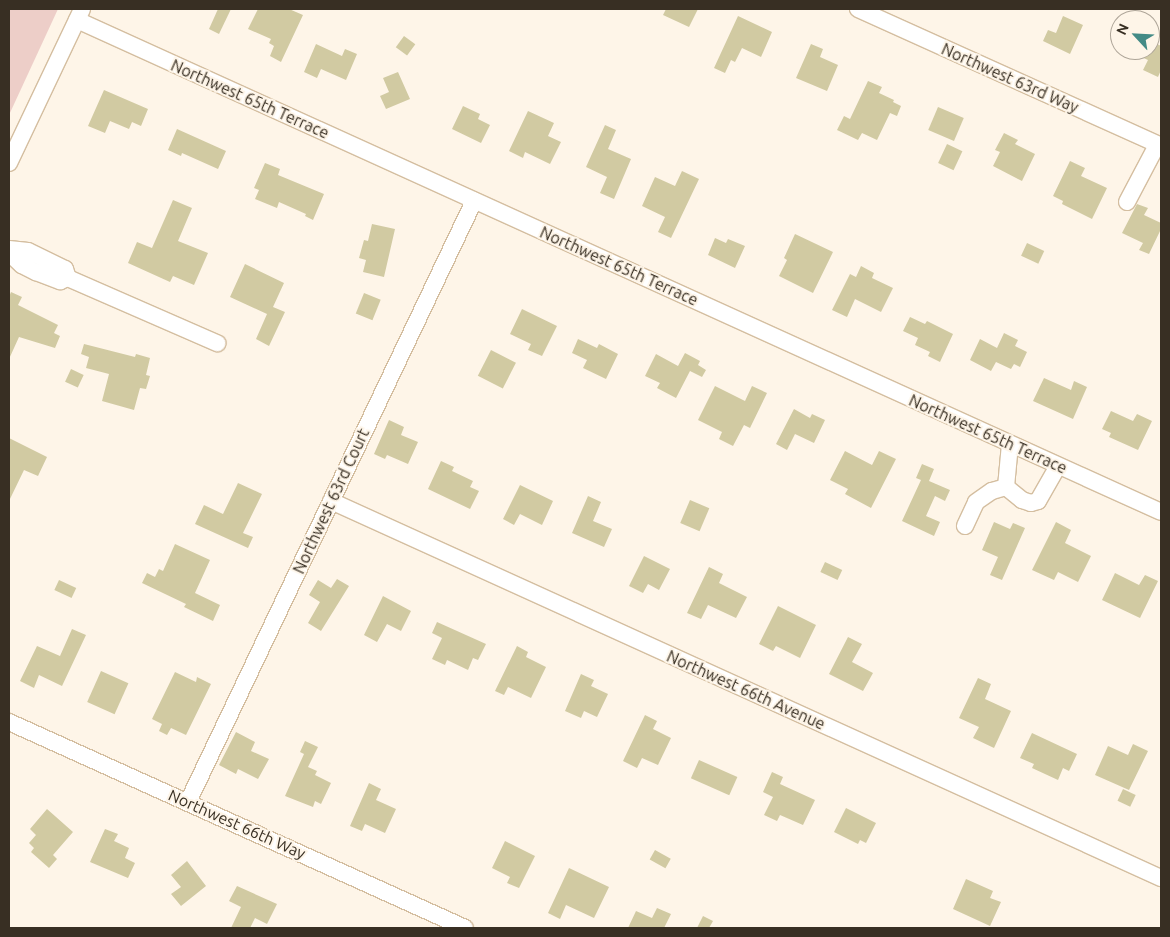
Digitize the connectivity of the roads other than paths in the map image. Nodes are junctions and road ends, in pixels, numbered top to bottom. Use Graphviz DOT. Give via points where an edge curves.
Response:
graph roads {
  1 [pos="858,9"];
  2 [pos="80,14"];
  3 [pos="1159,146"];
  4 [pos="9,163"];
  5 [pos="474,200"];
  6 [pos="1127,202"];
  7 [pos="9,249"];
  8 [pos="9,253"];
  9 [pos="36,263"];
  10 [pos="218,343"];
  11 [pos="1010,444"];
  12 [pos="1058,466"];
  13 [pos="1006,487"];
  14 [pos="331,501"];
  15 [pos="1161,512"];
  16 [pos="965,526"];
  17 [pos="9,722"];
  18 [pos="188,802"];
  19 [pos="1161,878"];
  20 [pos="466,928"];
  1 -- 3 [label="street, Northwest 63rd Way"];
  2 -- 4 [label="street"];
  2 -- 5 [label="street, Northwest 65th Terrace"];
  3 -- 6 [label="street"];
  5 -- 11 [label="street, Northwest 65th Terrace"];
  5 -- 14 [label="street, Northwest 63rd Court"];
  7 -- 9 [label="street" via="28,251"];
  8 -- 9 [label="street" via="22,265"];
  9 -- 10 [label="street" via="60,281 68,278"];
  11 -- 12 [label="street, Northwest 65th Terrace"];
  11 -- 13 [label="street"];
  12 -- 13 [label="street" via="1038,500 1031,503"];
  12 -- 15 [label="street, Northwest 65th Terrace"];
  13 -- 16 [label="street" via="992,491 976,502"];
  14 -- 18 [label="street, Northwest 63rd Court"];
  14 -- 19 [label="street, Northwest 66th Avenue"];
  17 -- 18 [label="street, Northwest 66th Way"];
  18 -- 20 [label="street, Northwest 66th Way"];
}
